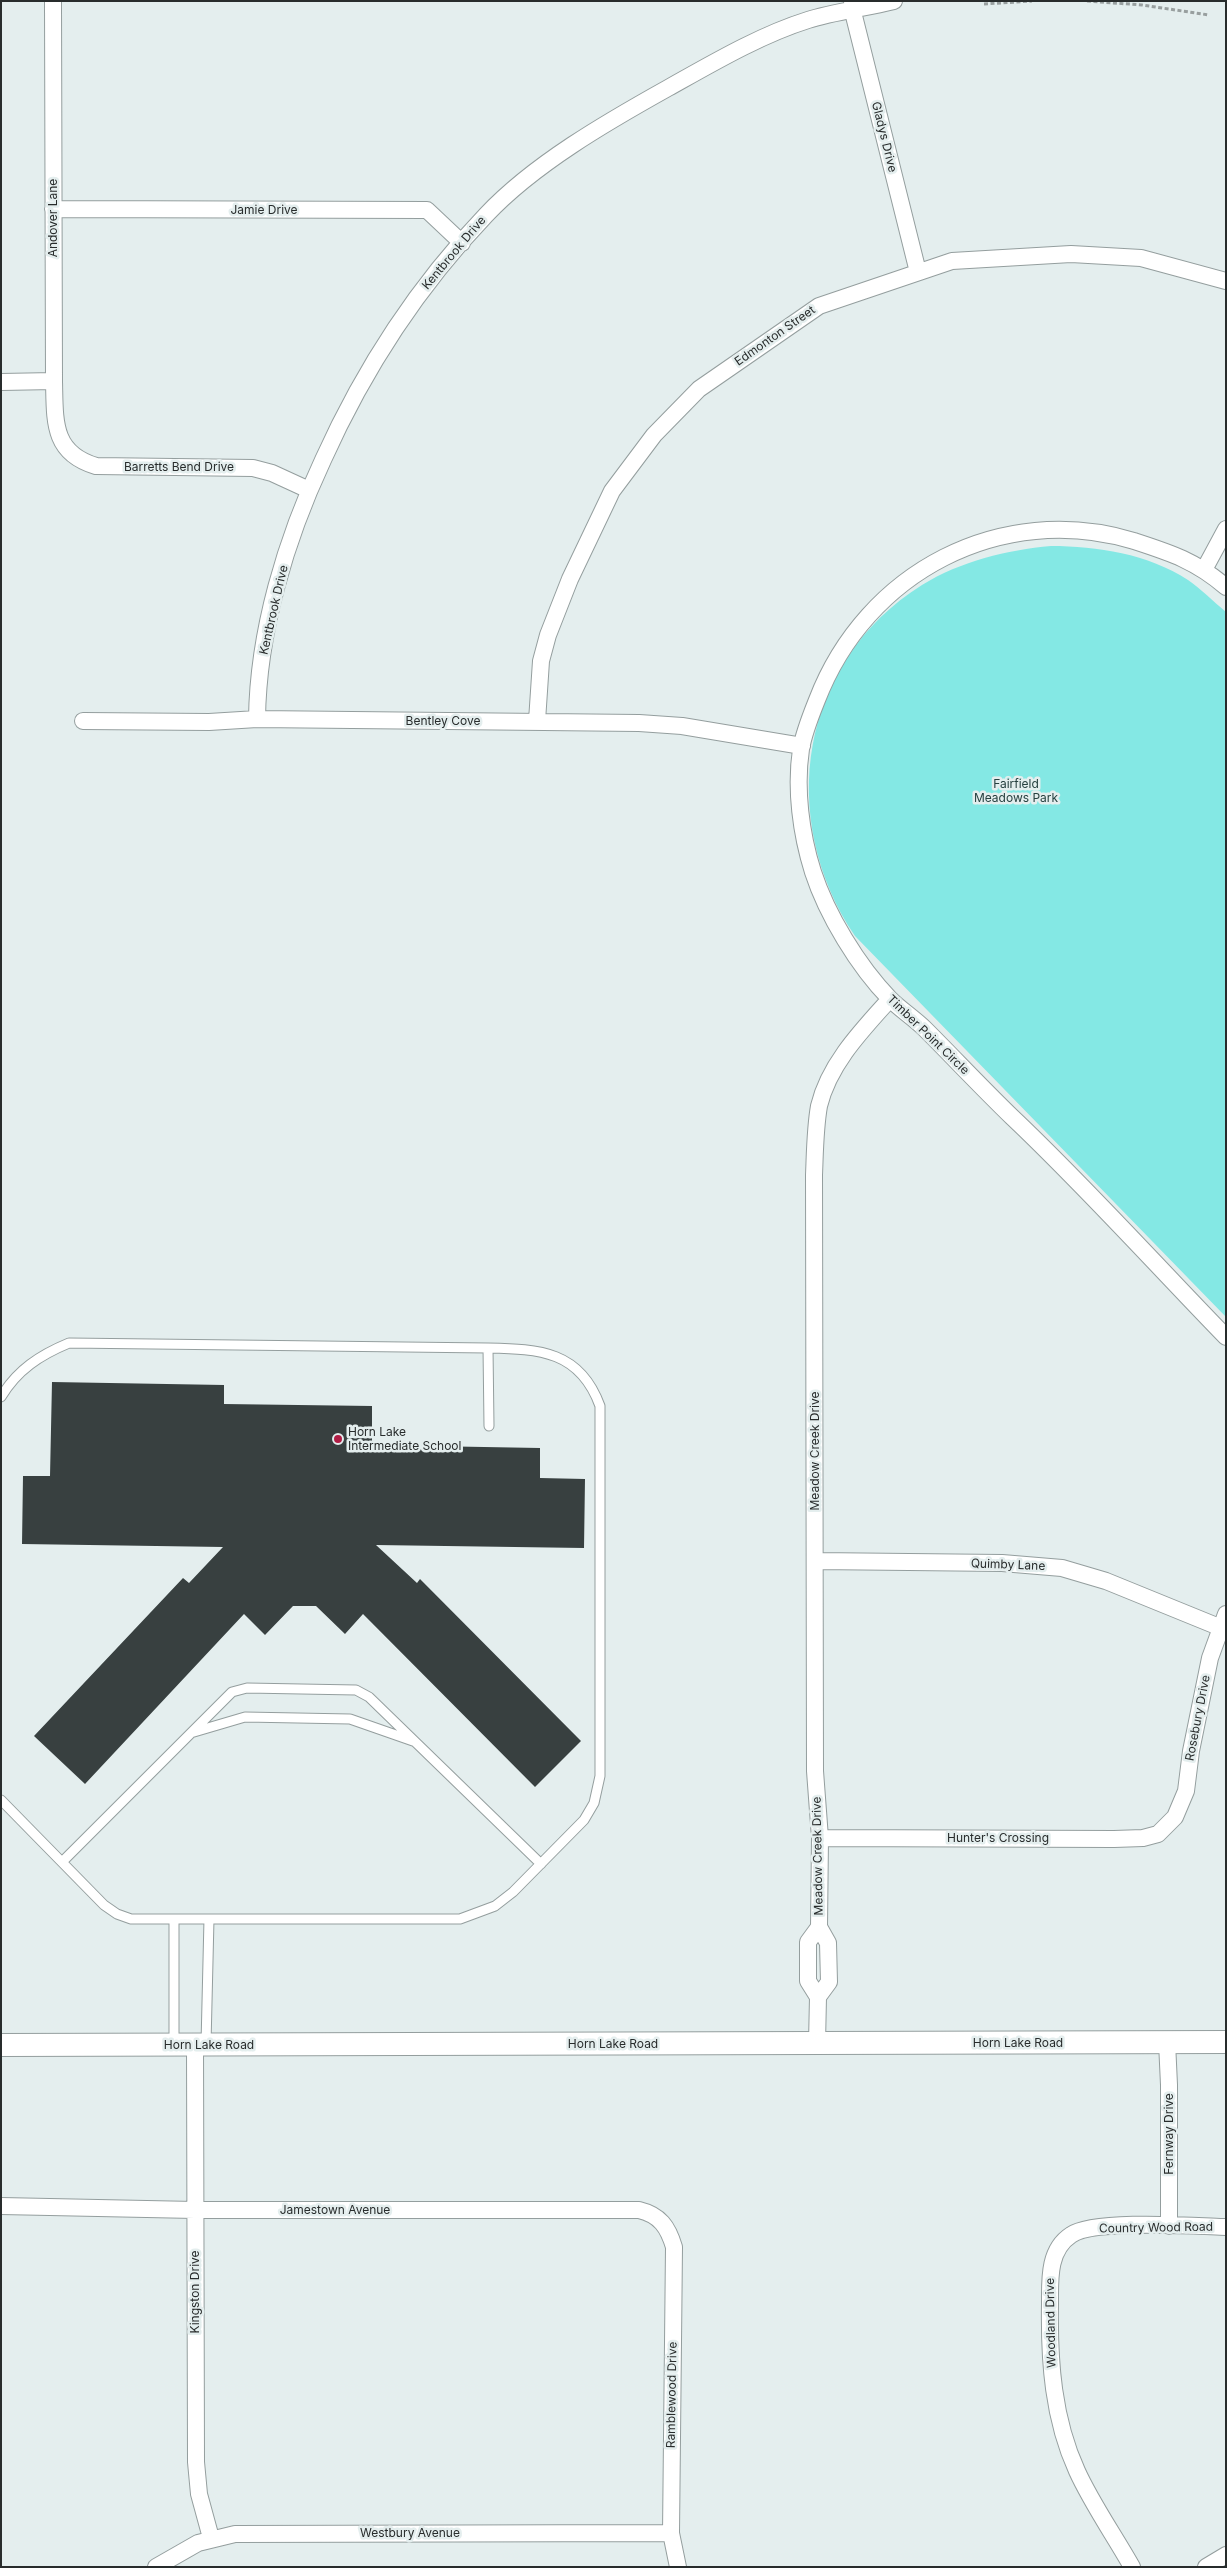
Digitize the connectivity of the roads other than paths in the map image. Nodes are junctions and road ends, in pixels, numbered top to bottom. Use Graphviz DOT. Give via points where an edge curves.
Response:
graph roads {
  1 [pos="53,1"];
  2 [pos="894,1"];
  3 [pos="852,6"];
  4 [pos="53,209"];
  5 [pos="462,243"];
  6 [pos="918,272"];
  7 [pos="1226,281"];
  8 [pos="54,381"];
  9 [pos="1,382"];
  10 [pos="59,434"];
  11 [pos="309,490"];
  12 [pos="1226,529"];
  13 [pos="1205,568"];
  14 [pos="1226,587"];
  15 [pos="257,719"];
  16 [pos="537,720"];
  17 [pos="83,721"];
  18 [pos="802,746"];
  19 [pos="890,999"];
  20 [pos="1226,1337"];
  21 [pos="488,1348"];
  22 [pos="1,1397"];
  23 [pos="489,1426"];
  24 [pos="816,1561"];
  25 [pos="1222,1621"];
  26 [pos="192,1732"];
  27 [pos="416,1742"];
  28 [pos="1,1800"];
  29 [pos="1171,1822"];
  30 [pos="820,1838"];
  31 [pos="62,1862"];
  32 [pos="541,1864"];
  33 [pos="209,1919"];
  34 [pos="174,1920"];
  35 [pos="1167,2042"];
  36 [pos="1226,2042"];
  37 [pos="817,2043"];
  38 [pos="1,2045"];
  39 [pos="192,2045"];
  40 [pos="1,2206"];
  41 [pos="195,2210"];
  42 [pos="665,2224"];
  43 [pos="1170,2226"];
  44 [pos="1226,2227"];
  45 [pos="1062,2244"];
  46 [pos="671,2533"];
  47 [pos="211,2538"];
  48 [pos="1226,2555"];
  49 [pos="156,2567"];
  50 [pos="678,2567"];
  51 [pos="1132,2567"];
  52 [pos="1206,2567"];
  1 -- 4 [label="street, Andover Lane"];
  2 -- 3 [label="street, Kentbrook Drive"];
  3 -- 5 [label="street, Kentbrook Drive" via="808,20 723,57 598,127 486,214"];
  3 -- 6 [label="street, Gladys Drive"];
  4 -- 5 [label="street, Jamie Drive" via="427,210"];
  4 -- 8 [label="street, Andover Lane"];
  5 -- 11 [label="street, Kentbrook Drive" via="416,298 370,367 345,410"];
  6 -- 7 [label="street, Edmonton Street" via="952,261 1071,254 1141,258"];
  6 -- 16 [label="street, Edmonton Street" via="819,306 699,389 654,435 612,491 560,604 541,661"];
  8 -- 9 [label="street"];
  8 -- 10 [label="street, Andover Lane"];
  10 -- 11 [label="street, Barretts Bend Drive" via="71,454 96,466 253,468"];
  11 -- 15 [label="street, Kentbrook Drive" via="275,595 260,668"];
  12 -- 13 [label="street"];
  13 -- 14 [label="street, Timber Point Circle"];
  13 -- 18 [label="street, Timber Point Circle" via="1168,552 1116,536 1076,529 1036,531 984,540 946,555 902,582 849,638 825,677"];
  15 -- 16 [label="street, Bentley Cove"];
  15 -- 17 [label="street, Bentley Cove"];
  16 -- 18 [label="street, Bentley Cove" via="682,726"];
  18 -- 19 [label="street, Timber Point Circle" via="800,801 813,872 832,918 848,945"];
  19 -- 20 [label="street, Timber Point Circle" via="921,1025"];
  19 -- 24 [label="street, Meadow Creek Drive" via="840,1059 820,1106 817,1122 814,1175"];
  21 -- 22 [label="lane" via="69,1343 32,1362"];
  21 -- 23 [label="lane"];
  21 -- 32 [label="lane" via="544,1352 563,1358 586,1379 600,1406 600,1776 594,1803 584,1820"];
  24 -- 25 [label="street, Quimby Lane" via="1002,1563 1062,1568"];
  24 -- 30 [label="street, Meadow Creek Drive" via="815,1771"];
  25 -- 29 [label="street, Rosebury Drive" via="1200,1701 1186,1791"];
  26 -- 27 [label="lane" via="245,1717 350,1720"];
  26 -- 27 [label="lane" via="232,1692 247,1688 356,1690 368,1697"];
  26 -- 31 [label="lane"];
  27 -- 32 [label="lane"];
  28 -- 31 [label="lane"];
  29 -- 30 [label="street, Hunter's Crossing" via="1158,1834 1143,1838"];
  30 -- 37 [label="street, Meadow Creek Drive" via="819,1927 808,1942 808,1981 818,1997"];
  31 -- 34 [label="lane" via="117,1914 131,1920"];
  32 -- 33 [label="lane" via="495,1906 460,1919"];
  33 -- 34 [label="lane"];
  33 -- 39 [label="lane"];
  34 -- 39 [label="lane"];
  35 -- 36 [label="main road, Horn Lake Road"];
  35 -- 37 [label="main road, Horn Lake Road"];
  35 -- 43 [label="street, Fernway Drive"];
  37 -- 39 [label="main road, Horn Lake Road"];
  38 -- 39 [label="main road, Horn Lake Road"];
  39 -- 41 [label="street, Kingston Drive"];
  40 -- 41 [label="street, Jamestown Avenue"];
  41 -- 42 [label="street, Jamestown Avenue" via="638,2210 651,2213"];
  41 -- 47 [label="street, Kingston Drive" via="196,2462 199,2494"];
  42 -- 46 [label="street, Ramblewood Drive" via="674,2247"];
  43 -- 44 [label="street, Country Wood Road"];
  43 -- 45 [label="street, Country Wood Road" via="1080,2230"];
  45 -- 51 [label="street, Woodland Drive" via="1050,2270 1052,2384 1064,2436 1087,2491"];
  46 -- 47 [label="street, Westbury Avenue" via="235,2534"];
  46 -- 50 [label="street, Ramblewood Drive"];
  47 -- 49 [label="street, Westbury Avenue"];
  48 -- 52 [label="street"];
}
